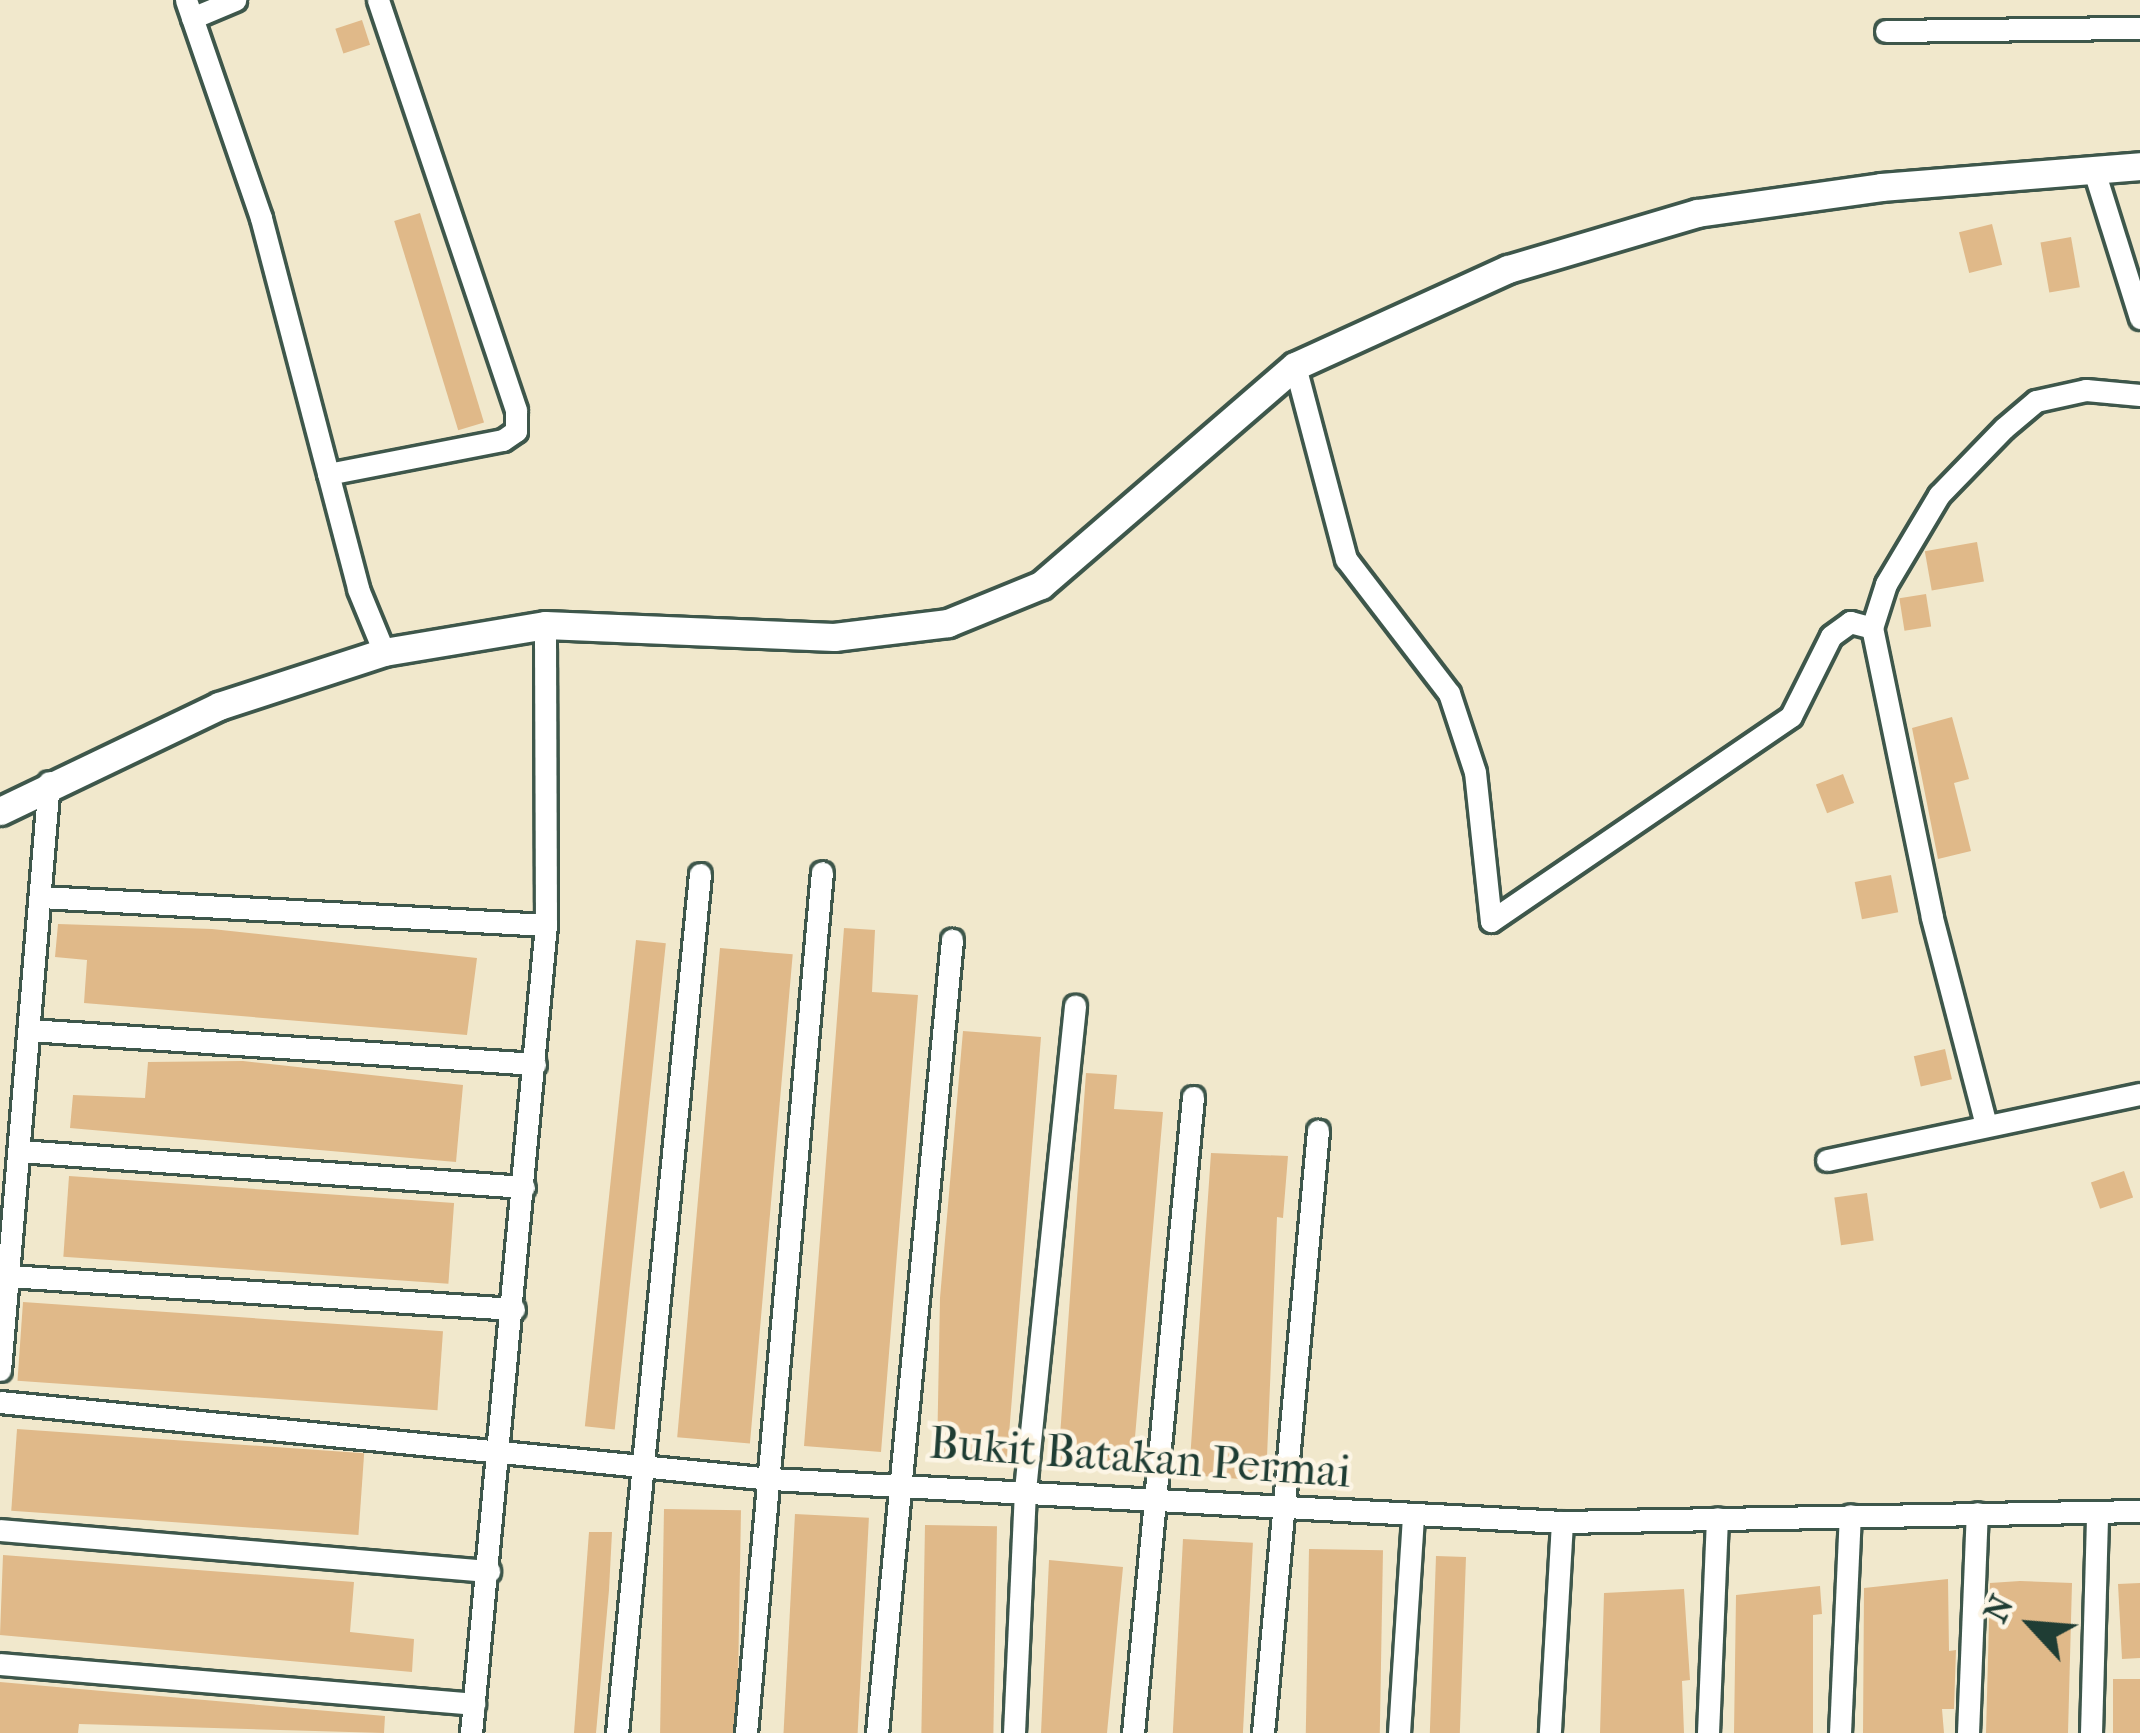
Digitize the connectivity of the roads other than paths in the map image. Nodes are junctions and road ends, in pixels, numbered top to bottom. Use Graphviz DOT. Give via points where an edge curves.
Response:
graph roads {
  1 [pos="235,0"];
  2 [pos="378,0"];
  3 [pos="189,9"];
  4 [pos="2140,28"];
  5 [pos="1886,31"];
  6 [pos="2140,166"];
  7 [pos="2095,175"];
  8 [pos="2134,260"];
  9 [pos="2140,318"];
  10 [pos="1295,366"];
  11 [pos="2140,395"];
  12 [pos="328,474"];
  13 [pos="544,625"];
  14 [pos="1872,628"];
  15 [pos="384,652"];
  16 [pos="49,782"];
  17 [pos="0,811"];
  18 [pos="822,872"];
  19 [pos="700,874"];
  20 [pos="41,897"];
  21 [pos="546,925"];
  22 [pos="952,940"];
  23 [pos="1075,1006"];
  24 [pos="29,1030"];
  25 [pos="535,1064"];
  26 [pos="2140,1094"];
  27 [pos="1193,1097"];
  28 [pos="1986,1125"];
  29 [pos="1318,1130"];
  30 [pos="19,1151"];
  31 [pos="1827,1160"];
  32 [pos="524,1187"];
  33 [pos="8,1276"];
  34 [pos="514,1309"];
  35 [pos="0,1370"];
  36 [pos="0,1402"];
  37 [pos="502,1448"];
  38 [pos="642,1465"];
  39 [pos="771,1479"];
  40 [pos="904,1483"];
  41 [pos="1025,1490"];
  42 [pos="1156,1496"];
  43 [pos="1285,1503"];
  44 [pos="2140,1510"];
  45 [pos="2097,1512"];
  46 [pos="1977,1513"];
  47 [pos="1850,1515"];
  48 [pos="1413,1516"];
  49 [pos="1717,1519"];
  50 [pos="1562,1522"];
  51 [pos="0,1530"];
  52 [pos="489,1571"];
  53 [pos="0,1664"];
  54 [pos="474,1704"];
  55 [pos="471,1733"];
  56 [pos="616,1733"];
  57 [pos="746,1733"];
  58 [pos="877,1733"];
  59 [pos="1014,1733"];
  60 [pos="1133,1733"];
  61 [pos="1264,1733"];
  62 [pos="1399,1733"];
  63 [pos="1550,1733"];
  64 [pos="1708,1733"];
  65 [pos="1840,1733"];
  66 [pos="1968,1733"];
  67 [pos="2091,1733"];
  1 -- 3 [label="street"];
  2 -- 12 [label="street" via="516,410 516,431"];
  3 -- 12 [label="street" via="260,218"];
  4 -- 5 [label="street"];
  6 -- 7 [label="street"];
  7 -- 8 [label="street"];
  7 -- 10 [label="street" via="1902,184 1653,222 1508,269"];
  8 -- 9 [label="street"];
  10 -- 13 [label="street" via="1041,585 948,623 834,637"];
  10 -- 14 [label="street" via="1346,559 1448,693 1475,772 1491,921 1791,716 1831,636 1850,622"];
  11 -- 14 [label="street" via="2086,390 2036,401 2004,428 1939,495 1886,584"];
  12 -- 15 [label="street"];
  13 -- 15 [label="street"];
  13 -- 21 [label="street"];
  14 -- 28 [label="street" via="1932,917"];
  15 -- 16 [label="street" via="284,681"];
  16 -- 17 [label="street"];
  16 -- 20 [label="street"];
  18 -- 39 [label="street"];
  19 -- 38 [label="street" via="682,1120"];
  20 -- 21 [label="street"];
  20 -- 24 [label="street"];
  21 -- 25 [label="street"];
  22 -- 40 [label="street"];
  23 -- 41 [label="street"];
  24 -- 25 [label="street"];
  24 -- 30 [label="street"];
  25 -- 32 [label="street"];
  26 -- 28 [label="street"];
  27 -- 42 [label="street"];
  28 -- 31 [label="street"];
  29 -- 43 [label="street"];
  30 -- 32 [label="street"];
  30 -- 33 [label="street"];
  32 -- 34 [label="street"];
  33 -- 34 [label="street"];
  33 -- 35 [label="street"];
  34 -- 37 [label="street"];
  36 -- 37 [label="street, Bukit Batakan Permai"];
  37 -- 38 [label="street, Bukit Batakan Permai"];
  37 -- 52 [label="street"];
  38 -- 39 [label="street, Bukit Batakan Permai"];
  38 -- 56 [label="street"];
  39 -- 40 [label="street, Bukit Batakan Permai"];
  39 -- 57 [label="street"];
  40 -- 41 [label="street, Bukit Batakan Permai"];
  40 -- 58 [label="street"];
  41 -- 42 [label="street, Bukit Batakan Permai"];
  41 -- 59 [label="street"];
  42 -- 43 [label="street, Bukit Batakan Permai"];
  42 -- 60 [label="street"];
  43 -- 48 [label="street, Bukit Batakan Permai"];
  43 -- 61 [label="street"];
  44 -- 45 [label="street, Bukit Batakan Permai"];
  45 -- 46 [label="street, Bukit Batakan Permai"];
  45 -- 67 [label="street"];
  46 -- 47 [label="street, Bukit Batakan Permai"];
  46 -- 66 [label="street"];
  47 -- 49 [label="street, Bukit Batakan Permai"];
  47 -- 65 [label="street"];
  48 -- 50 [label="street, Bukit Batakan Permai"];
  48 -- 62 [label="street"];
  49 -- 50 [label="street, Bukit Batakan Permai"];
  49 -- 64 [label="street"];
  50 -- 63 [label="street"];
  51 -- 52 [label="street"];
  52 -- 54 [label="street"];
  53 -- 54 [label="street"];
  54 -- 55 [label="street"];
}
